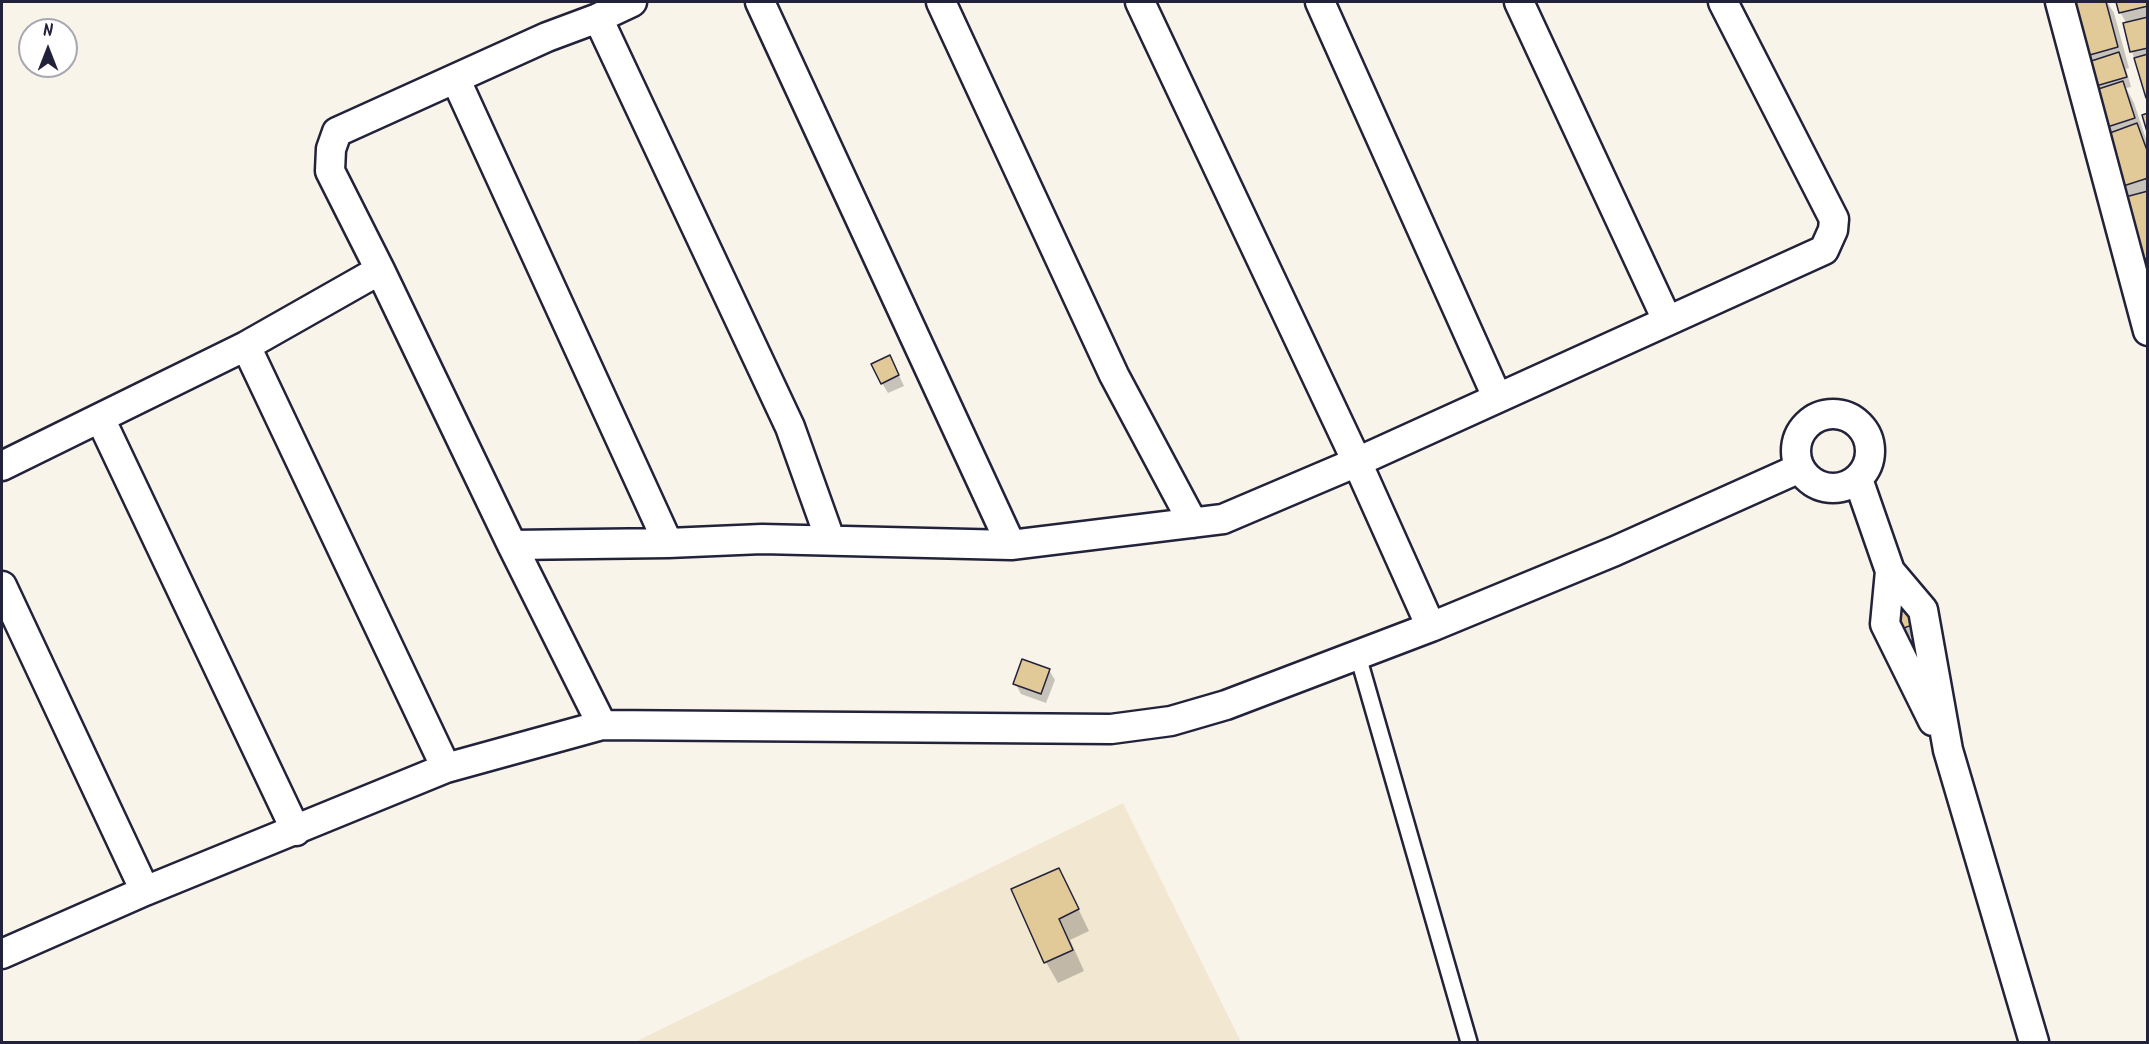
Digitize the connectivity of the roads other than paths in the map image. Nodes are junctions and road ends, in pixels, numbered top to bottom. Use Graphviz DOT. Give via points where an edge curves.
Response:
graph roads {
  1 [pos="632,2"];
  2 [pos="760,2"];
  3 [pos="940,2"];
  4 [pos="1140,2"];
  5 [pos="1320,2"];
  6 [pos="1519,2"];
  7 [pos="1723,2"];
  8 [pos="2060,2"];
  9 [pos="597,18"];
  10 [pos="456,80"];
  11 [pos="380,270"];
  12 [pos="1667,320"];
  13 [pos="2148,331"];
  14 [pos="246,346"];
  15 [pos="1497,397"];
  16 [pos="100,418"];
  17 [pos="1357,462"];
  18 [pos="2,466"];
  19 [pos="1800,468"];
  20 [pos="1858,479"];
  21 [pos="1193,523"];
  22 [pos="830,539"];
  23 [pos="668,543"];
  24 [pos="512,545"];
  25 [pos="1011,545"];
  26 [pos="1890,571"];
  27 [pos="2,586"];
  28 [pos="1431,627"];
  29 [pos="1358,656"];
  30 [pos="602,725"];
  31 [pos="1948,750"];
  32 [pos="446,768"];
  33 [pos="296,831"];
  34 [pos="145,891"];
  35 [pos="2,954"];
  36 [pos="1469,1042"];
  37 [pos="2034,1042"];
  1 -- 9 [label="street"];
  2 -- 25 [label="street"];
  3 -- 21 [label="street" via="1114,375"];
  4 -- 17 [label="street"];
  5 -- 15 [label="street"];
  6 -- 12 [label="street"];
  7 -- 12 [label="street" via="1834,219 1833,230 1824,250"];
  8 -- 13 [label="street"];
  9 -- 10 [label="street"];
  9 -- 22 [label="street" via="790,428"];
  10 -- 11 [label="street" via="337,132 330,171"];
  10 -- 23 [label="street"];
  11 -- 14 [label="street"];
  11 -- 24 [label="street"];
  12 -- 15 [label="street"];
  14 -- 16 [label="street"];
  14 -- 32 [label="street"];
  15 -- 17 [label="street"];
  16 -- 18 [label="street"];
  16 -- 33 [label="street"];
  17 -- 21 [label="street" via="1223,519"];
  17 -- 28 [label="street"];
  19 -- 20 [label="street" via="1820,486 1846,486"];
  19 -- 20 [label="street" via="1797,444 1808,423 1831,414 1844,416 1855,421 1869,443 1870,456"];
  19 -- 28 [label="street" via="1615,551"];
  20 -- 26 [label="street"];
  21 -- 25 [label="street"];
  22 -- 23 [label="street"];
  22 -- 25 [label="street"];
  23 -- 24 [label="street"];
  24 -- 30 [label="street"];
  26 -- 31 [label="street" via="1923,610"];
  26 -- 31 [label="street" via="1885,624"];
  27 -- 34 [label="street"];
  28 -- 29 [label="street"];
  29 -- 30 [label="street" via="1226,705 1171,721 1111,729"];
  29 -- 36 [label="lane"];
  30 -- 32 [label="street"];
  31 -- 37 [label="street"];
  32 -- 33 [label="street"];
  33 -- 34 [label="street"];
  34 -- 35 [label="street"];
}
